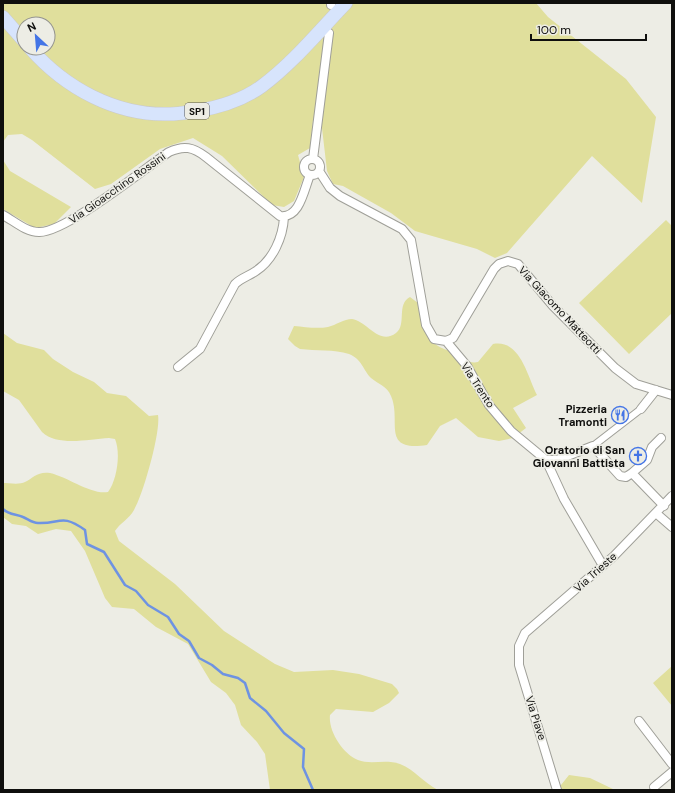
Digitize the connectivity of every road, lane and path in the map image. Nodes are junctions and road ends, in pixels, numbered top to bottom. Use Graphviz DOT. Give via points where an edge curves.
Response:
graph roads {
  1 [pos="346,3"];
  2 [pos="3,17"];
  3 [pos="16,32"];
  4 [pos="329,33"];
  5 [pos="38,56"];
  6 [pos="313,158"];
  7 [pos="319,171"];
  8 [pos="310,174"];
  9 [pos="3,215"];
  10 [pos="284,217"];
  11 [pos="446,341"];
  12 [pos="178,368"];
  13 [pos="656,390"];
  14 [pos="672,395"];
  15 [pos="640,409"];
  16 [pos="662,438"];
  17 [pos="593,446"];
  18 [pos="546,460"];
  19 [pos="632,473"];
  20 [pos="672,496"];
  21 [pos="664,506"];
  22 [pos="657,514"];
  23 [pos="672,527"];
  24 [pos="602,564"];
  25 [pos="519,646"];
  26 [pos="639,721"];
  27 [pos="672,764"];
  28 [pos="672,772"];
  29 [pos="654,787"];
  30 [pos="558,790"];
  1 -- 5 [label="main road, SP1" via="296,56 262,87 218,108 170,114 131,111 95,99 60,78"];
  2 -- 3 [label="main road"];
  4 -- 6 [label="street"];
  6 -- 7 [label="street" via="320,163"];
  6 -- 8 [label="street" via="307,160 304,166 305,171"];
  7 -- 8 [label="street"];
  7 -- 11 [label="street" via="330,188 340,196 402,229 411,240 426,325 434,339"];
  8 -- 10 [label="street" via="294,213"];
  9 -- 10 [label="street, Via Gioacchino Rossini" via="30,231 50,231 80,215 169,152 186,147 201,153 276,214"];
  10 -- 12 [label="street" via="279,241 269,259 261,268 235,284 200,349"];
  11 -- 13 [label="street, Via Giacomo Matteotti" via="453,338 494,269 508,261 518,264 554,306 615,368 636,384"];
  11 -- 18 [label="street, Via Trento" via="467,366 489,405 512,431"];
  13 -- 14 [label="street, Via Giacomo Matteotti"];
  13 -- 15 [label="street"];
  15 -- 17 [label="street"];
  16 -- 19 [label="street" via="652,447 647,460"];
  17 -- 18 [label="street" via="557,460"];
  17 -- 19 [label="street" via="620,476 626,477"];
  18 -- 24 [label="street, Via Trento" via="564,498"];
  19 -- 21 [label="street"];
  20 -- 21 [label="street, Via Trieste"];
  21 -- 22 [label="street, Via Trieste"];
  22 -- 23 [label="street"];
  22 -- 24 [label="street, Via Trieste" via="614,556"];
  24 -- 25 [label="street, Via Trieste" via="526,633"];
  25 -- 30 [label="street, Via Piave" via="519,665"];
  26 -- 27 [label="street"];
  28 -- 29 [label="street"];
}
